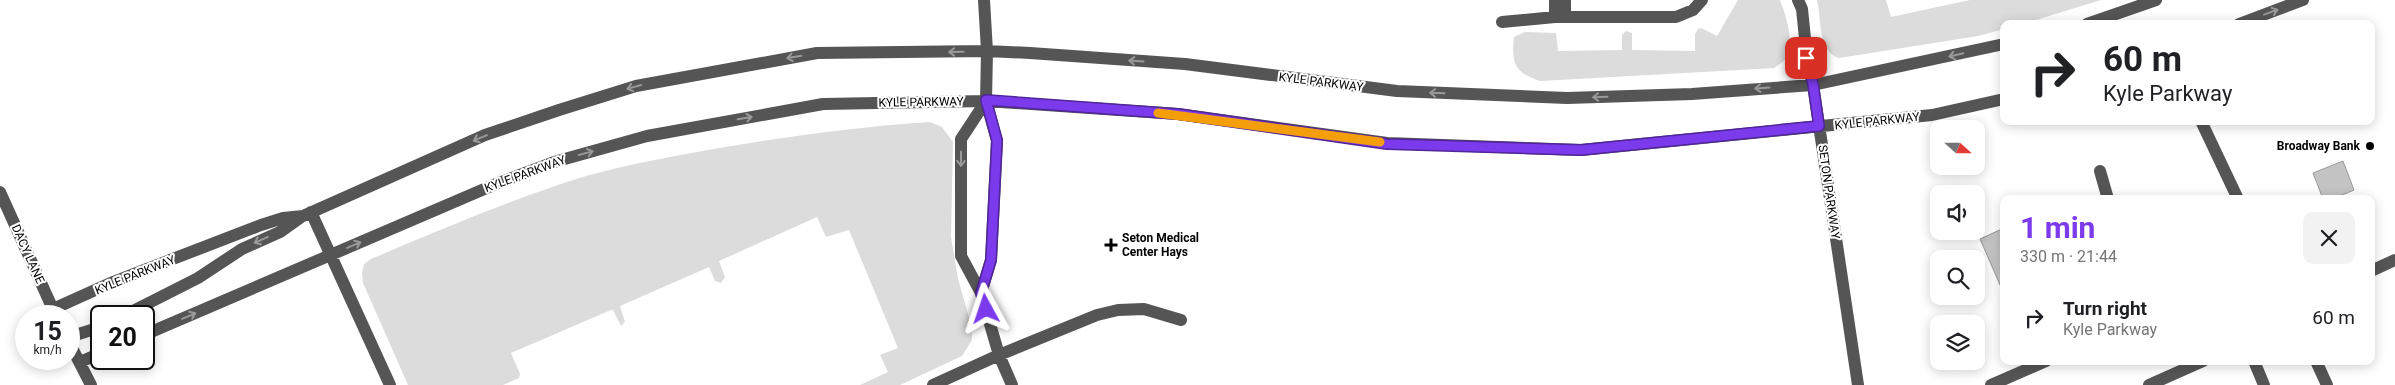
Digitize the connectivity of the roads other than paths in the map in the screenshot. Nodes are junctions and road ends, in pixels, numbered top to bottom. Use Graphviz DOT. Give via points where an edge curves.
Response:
graph roads {
  1 [pos="984,0"];
  2 [pos="1555,0"];
  3 [pos="1565,0"];
  4 [pos="1702,0"];
  5 [pos="1798,0"];
  6 [pos="2156,0"];
  7 [pos="2303,0"];
  8 [pos="1560,17"];
  9 [pos="2098,20"];
  10 [pos="2250,20"];
  11 [pos="1502,22"];
  12 [pos="2000,45"];
  13 [pos="987,51"];
  14 [pos="1813,84"];
  15 [pos="986,100"];
  16 [pos="2000,100"];
  17 [pos="2203,125"];
  18 [pos="1819,126"];
  19 [pos="2100,171"];
  20 [pos="0,192"];
  21 [pos="2107,195"];
  22 [pos="2236,195"];
  23 [pos="307,214"];
  24 [pos="332,255"];
  25 [pos="2395,260"];
  26 [pos="2375,269"];
  27 [pos="981,293"];
  28 [pos="50,305"];
  29 [pos="69,305"];
  30 [pos="145,305"];
  31 [pos="1181,320"];
  32 [pos="155,330"];
  33 [pos="999,355"];
  34 [pos="90,358"];
  35 [pos="80,362"];
  36 [pos="2037,365"];
  37 [pos="2194,365"];
  38 [pos="2256,365"];
  39 [pos="2318,365"];
  40 [pos="91,385"];
  41 [pos="390,385"];
  42 [pos="933,385"];
  43 [pos="1012,385"];
  44 [pos="1858,385"];
  45 [pos="1991,385"];
  46 [pos="2149,385"];
  47 [pos="2264,385"];
  48 [pos="2327,385"];
  1 -- 13 [label="street"];
  2 -- 8 [label="street"];
  3 -- 8 [label="street"];
  4 -- 8 [label="street" via="1693,10 1676,17"];
  5 -- 14 [label="street, SETON PARKWAY"];
  6 -- 9 [label="street"];
  10 -- 7 [label="street, one-way"];
  8 -- 11 [label="street"];
  12 -- 14 [label="street, KYLE PARKWAY, one-way"];
  14 -- 13 [label="street, KYLE PARKWAY, one-way" via="1692,94 1567,98 1397,91 1185,64"];
  13 -- 15 [label="street"];
  13 -- 23 [label="street, KYLE PARKWAY, one-way" via="817,53 636,86 485,135"];
  14 -- 18 [label="street, SETON PARKWAY"];
  15 -- 18 [label="street, KYLE PARKWAY" via="1178,114 1387,144 1571,149"];
  24 -- 15 [label="street, KYLE PARKWAY, one-way" via="554,162 647,136 823,104"];
  15 -- 27 [label="street" via="997,140 991,260"];
  15 -- 27 [label="street, one-way" via="961,139 961,256"];
  16 -- 18 [label="street, KYLE PARKWAY" via="1932,115"];
  17 -- 22 [label="street"];
  18 -- 44 [label="street, SETON PARKWAY"];
  19 -- 21 [label="street"];
  20 -- 28 [label="street, DACY LANE"];
  23 -- 24 [label="street"];
  23 -- 29 [label="street, KYLE PARKWAY" via="261,225 113,282"];
  23 -- 30 [label="street, KYLE PARKWAY, one-way" via="280,232 242,249 198,278"];
  32 -- 24 [label="street, KYLE PARKWAY, one-way"];
  24 -- 41 [label="street"];
  25 -- 26 [label="street"];
  27 -- 33 [label="street"];
  31 -- 33 [label="street" via="1144,309 1118,310 1097,315"];
  33 -- 42 [label="street"];
  33 -- 43 [label="street"];
  34 -- 35 [label="street"];
  35 -- 40 [label="street"];
  36 -- 45 [label="street"];
  37 -- 46 [label="street"];
  38 -- 47 [label="street"];
  39 -- 48 [label="street"];
}
